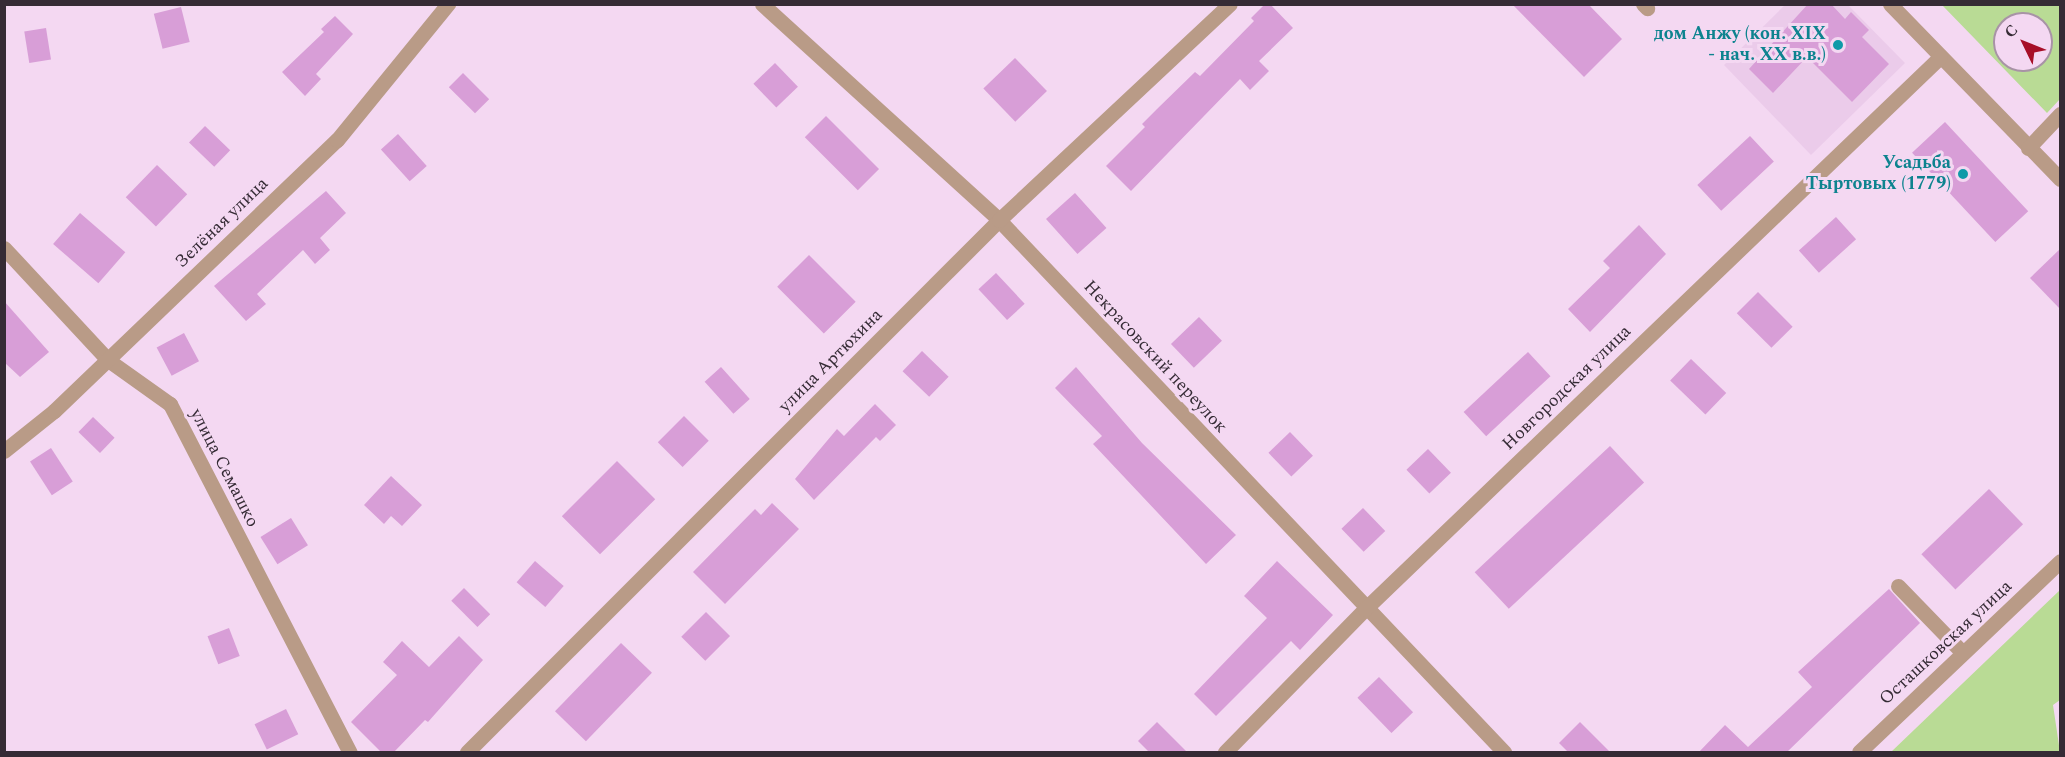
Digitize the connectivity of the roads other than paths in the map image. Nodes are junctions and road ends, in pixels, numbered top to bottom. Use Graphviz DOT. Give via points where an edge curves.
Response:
graph roads {
  1 [pos="448,4"];
  2 [pos="762,4"];
  3 [pos="1230,4"];
  4 [pos="1890,4"];
  5 [pos="1940,57"];
  6 [pos="2061,114"];
  7 [pos="2028,148"];
  8 [pos="2061,179"];
  9 [pos="999,220"];
  10 [pos="4,248"];
  11 [pos="108,360"];
  12 [pos="4,451"];
  13 [pos="2061,561"];
  14 [pos="1898,586"];
  15 [pos="1365,609"];
  16 [pos="1964,653"];
  17 [pos="350,753"];
  18 [pos="467,753"];
  19 [pos="1225,753"];
  20 [pos="1504,753"];
  21 [pos="1859,753"];
  1 -- 11 [label="street, Зелёная улица" via="337,140"];
  2 -- 9 [label="street, Некрасовский переулок"];
  3 -- 9 [label="street, улица Артюхина"];
  4 -- 5 [label="street"];
  5 -- 7 [label="street"];
  5 -- 15 [label="street, Новгородская улица"];
  6 -- 7 [label="street"];
  7 -- 8 [label="street"];
  9 -- 15 [label="street, Некрасовский переулок"];
  9 -- 18 [label="street, улица Артюхина"];
  10 -- 11 [label="street, улица Семашко"];
  11 -- 12 [label="street, Зелёная улица"];
  11 -- 17 [label="street, улица Семашко" via="170,405"];
  13 -- 16 [label="street, Осташковская улица"];
  14 -- 16 [label="street"];
  15 -- 19 [label="street, Новгородская улица"];
  15 -- 20 [label="street, Некрасовский переулок"];
  16 -- 21 [label="street, Осташковская улица"];
}
